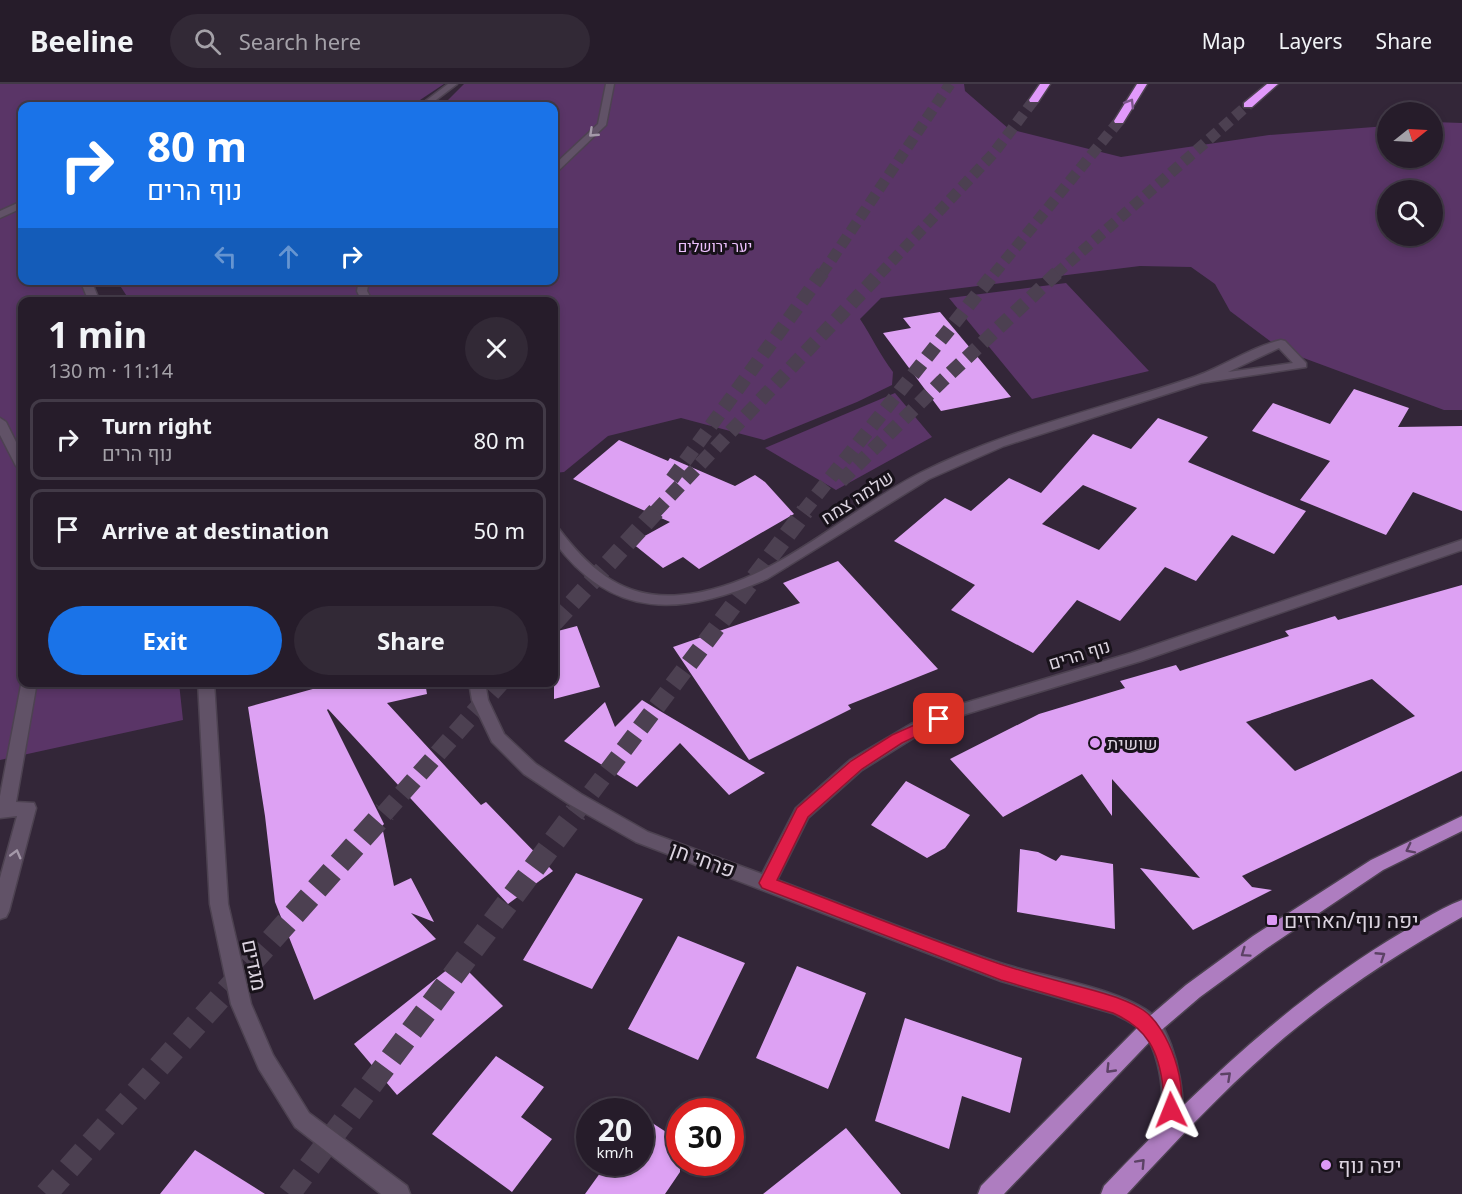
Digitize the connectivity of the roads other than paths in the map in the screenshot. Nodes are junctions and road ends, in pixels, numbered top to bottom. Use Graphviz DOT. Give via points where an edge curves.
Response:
graph roads {
  1 [pos="453,84"];
  2 [pos="610,84"];
  3 [pos="1045,84"];
  4 [pos="1142,84"];
  5 [pos="1273,84"];
  6 [pos="1034,100"];
  7 [pos="428,102"];
  8 [pos="1248,105"];
  9 [pos="1119,121"];
  10 [pos="558,166"];
  11 [pos="18,206"];
  12 [pos="0,215"];
  13 [pos="1201,379"];
  14 [pos="0,422"];
  15 [pos="18,458"];
  16 [pos="558,537"];
  17 [pos="1462,545"];
  18 [pos="28,687"];
  19 [pos="206,687"];
  20 [pos="478,687"];
  21 [pos="3,810"];
  22 [pos="1462,823"];
  23 [pos="768,883"];
  24 [pos="1462,908"];
  25 [pos="0,911"];
  26 [pos="1151,1027"];
  27 [pos="1171,1131"];
  28 [pos="399,1194"];
  29 [pos="989,1194"];
  30 [pos="1112,1194"];
  1 -- 7 [label="street"];
  2 -- 10 [label="street, one-way" via="602,125"];
  3 -- 6 [label="highway"];
  9 -- 4 [label="highway, one-way"];
  5 -- 8 [label="highway"];
  11 -- 12 [label="street"];
  13 -- 13 [label="street, שלמה צמח" via="1281,343 1302,365 1291,366"];
  13 -- 16 [label="street, שלמה צמח" via="991,446 934,470 809,550 738,586 709,596 645,599 624,591 588,573"];
  14 -- 15 [label="street"];
  17 -- 23 [label="street, נוף הרים" via="1136,657 960,710 917,728 856,765 802,813"];
  18 -- 21 [label="street"];
  19 -- 28 [label="street, מגדים" via="219,904 241,1004 266,1062 302,1120"];
  20 -- 23 [label="street, פרחי חן" via="498,738 530,769 575,800 642,837"];
  25 -- 21 [label="street, one-way" via="28,808"];
  22 -- 26 [label="main road, one-way" via="1377,865 1260,942"];
  23 -- 26 [label="street, פרחי חן" via="1001,972 1116,1005"];
  27 -- 24 [label="main road, one-way" via="1254,1051 1334,988"];
  26 -- 27 [label="street" via="1166,1060 1172,1089"];
  26 -- 29 [label="main road, one-way"];
  30 -- 27 [label="main road, one-way"];
}
